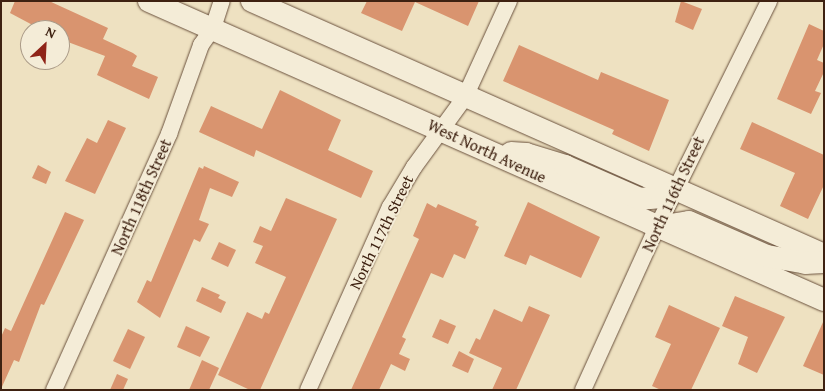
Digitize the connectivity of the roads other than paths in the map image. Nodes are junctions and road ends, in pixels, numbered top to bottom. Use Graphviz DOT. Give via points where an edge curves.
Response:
graph roads {
  1 [pos="149,1"];
  2 [pos="222,1"];
  3 [pos="252,1"];
  4 [pos="509,1"];
  5 [pos="768,1"];
  6 [pos="213,28"];
  7 [pos="464,97"];
  8 [pos="441,130"];
  9 [pos="489,153"];
  10 [pos="675,190"];
  11 [pos="657,227"];
  12 [pos="824,255"];
  13 [pos="824,262"];
  14 [pos="824,300"];
  15 [pos="54,390"];
  16 [pos="308,390"];
  17 [pos="583,390"];
  1 -- 6 [label="main road, West North Avenue"];
  2 -- 6 [label="street, North 118th Street"];
  3 -- 7 [label="main road"];
  4 -- 7 [label="street, North 117th Street"];
  5 -- 10 [label="street, North 116th Street"];
  6 -- 8 [label="main road, West North Avenue"];
  6 -- 15 [label="street, North 118th Street" via="201,45 170,134"];
  7 -- 8 [label="street, North 117th Street"];
  7 -- 10 [label="main road"];
  8 -- 9 [label="main road, West North Avenue"];
  8 -- 16 [label="street, North 117th Street" via="402,185 383,222"];
  9 -- 10 [label="main road" via="526,154 541,158 640,199 662,197"];
  9 -- 11 [label="main road, West North Avenue"];
  10 -- 11 [label="street, North 116th Street"];
  10 -- 12 [label="main road"];
  11 -- 13 [label="main road" via="689,222 767,256 805,264"];
  11 -- 14 [label="main road, West North Avenue"];
  11 -- 17 [label="street, North 116th Street"];
}
